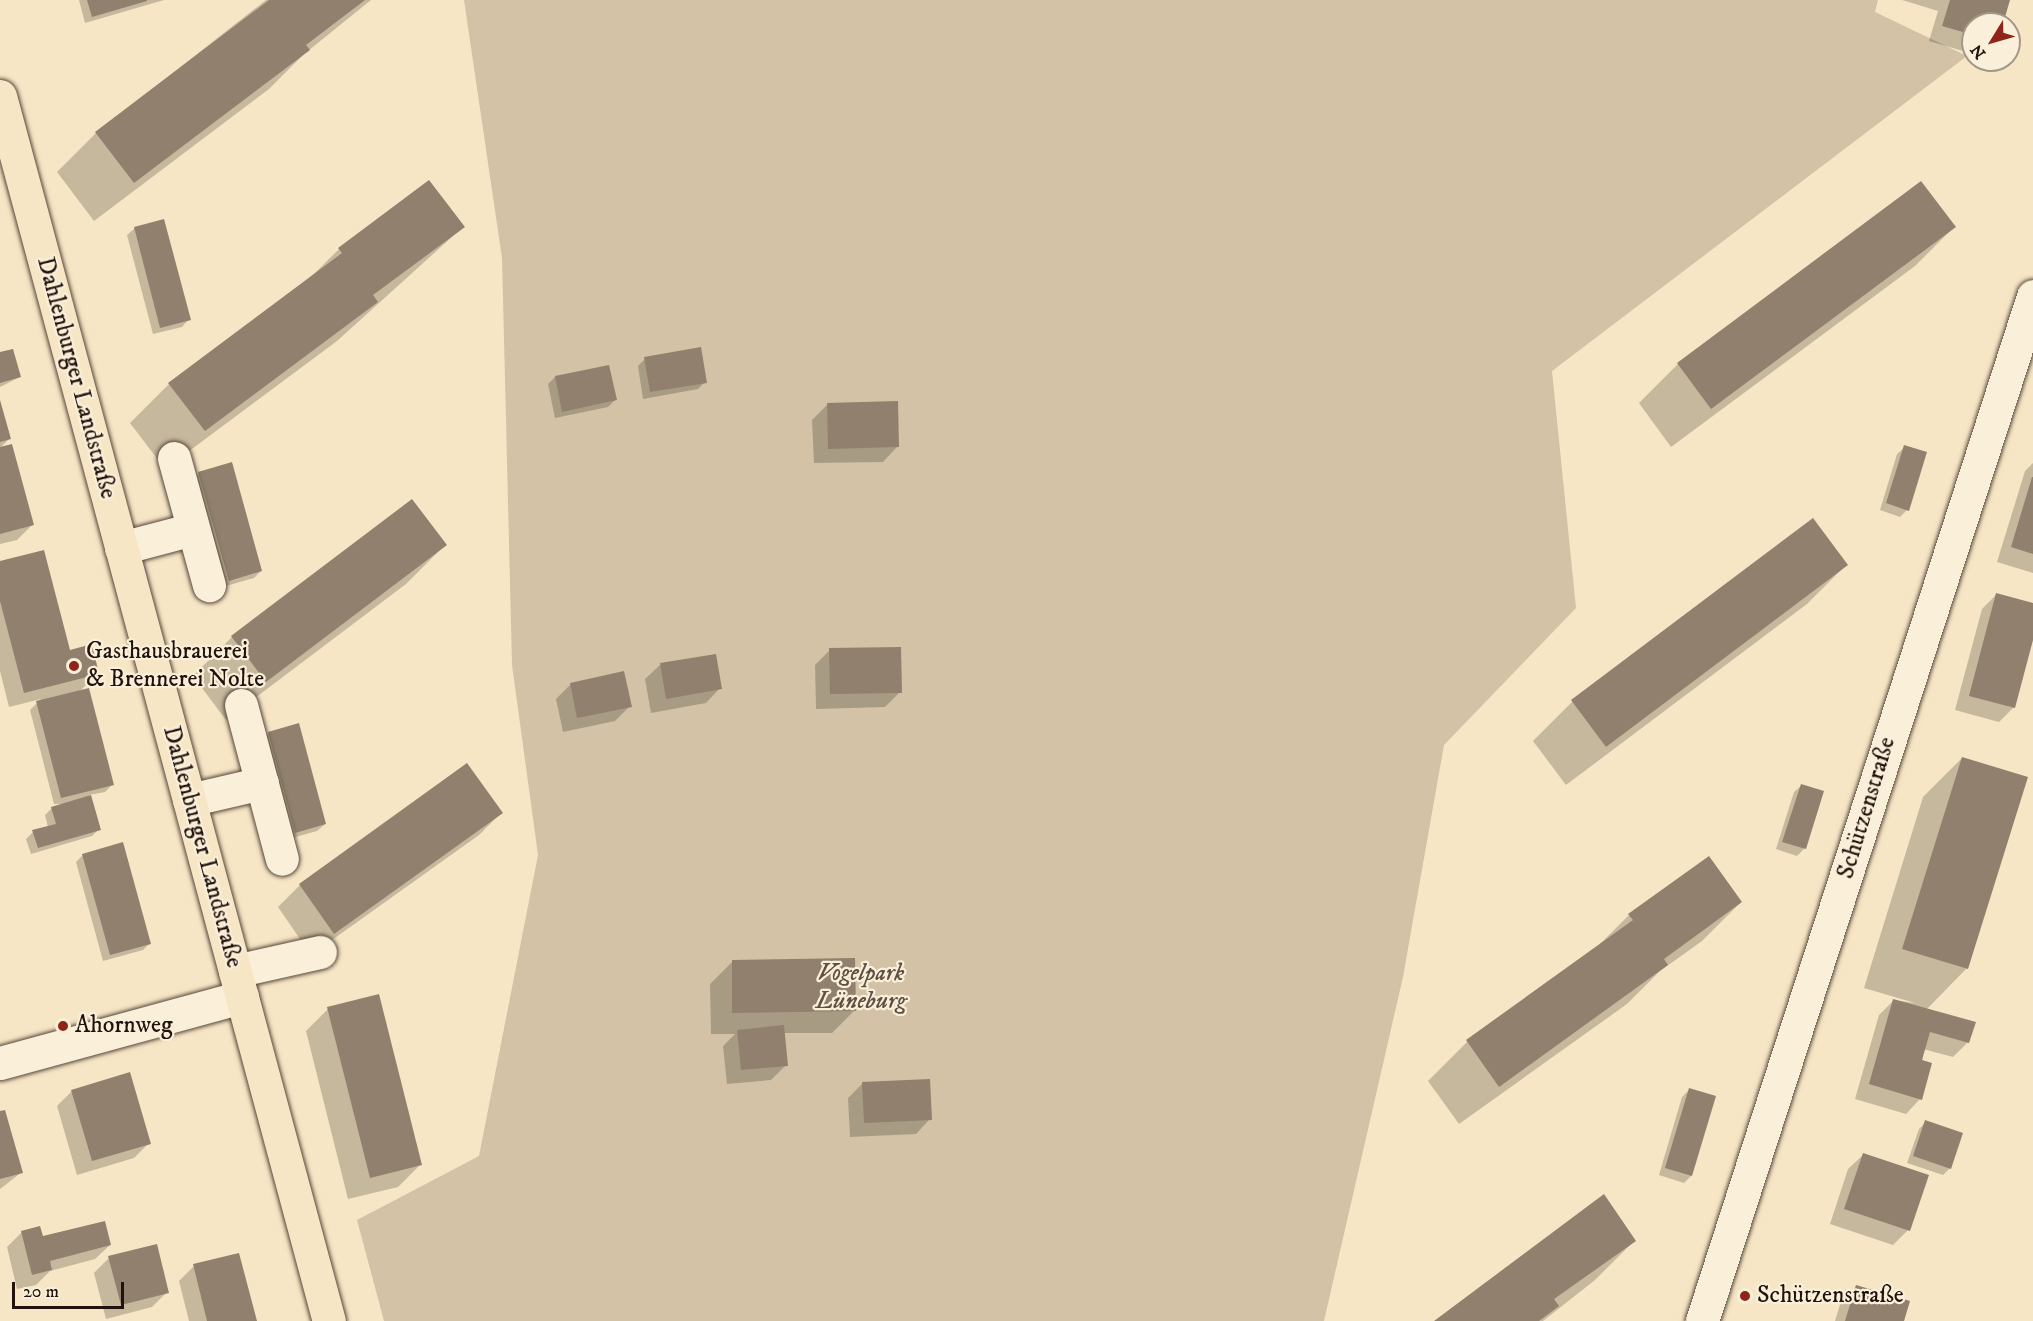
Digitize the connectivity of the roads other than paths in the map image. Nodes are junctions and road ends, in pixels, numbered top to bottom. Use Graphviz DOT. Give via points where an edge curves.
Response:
graph roads {
  1 [pos="0,96"];
  2 [pos="2033,296"];
  3 [pos="174,458"];
  4 [pos="193,529"];
  5 [pos="121,548"];
  6 [pos="209,585"];
  7 [pos="241,705"];
  8 [pos="262,783"];
  9 [pos="189,800"];
  10 [pos="282,858"];
  11 [pos="320,952"];
  12 [pos="239,984"];
  13 [pos="0,1063"];
  14 [pos="329,1321"];
  15 [pos="1702,1321"];
  1 -- 5 [label="main road, Dahlenburger Landstraße"];
  2 -- 15 [label="street, Schützenstraße"];
  3 -- 4 [label="street"];
  4 -- 5 [label="street"];
  4 -- 6 [label="street"];
  5 -- 9 [label="main road, Dahlenburger Landstraße"];
  7 -- 8 [label="street"];
  8 -- 9 [label="street"];
  8 -- 10 [label="street"];
  9 -- 12 [label="main road, Dahlenburger Landstraße"];
  11 -- 12 [label="street"];
  12 -- 13 [label="street"];
  12 -- 14 [label="main road, Dahlenburger Landstraße"];
}
